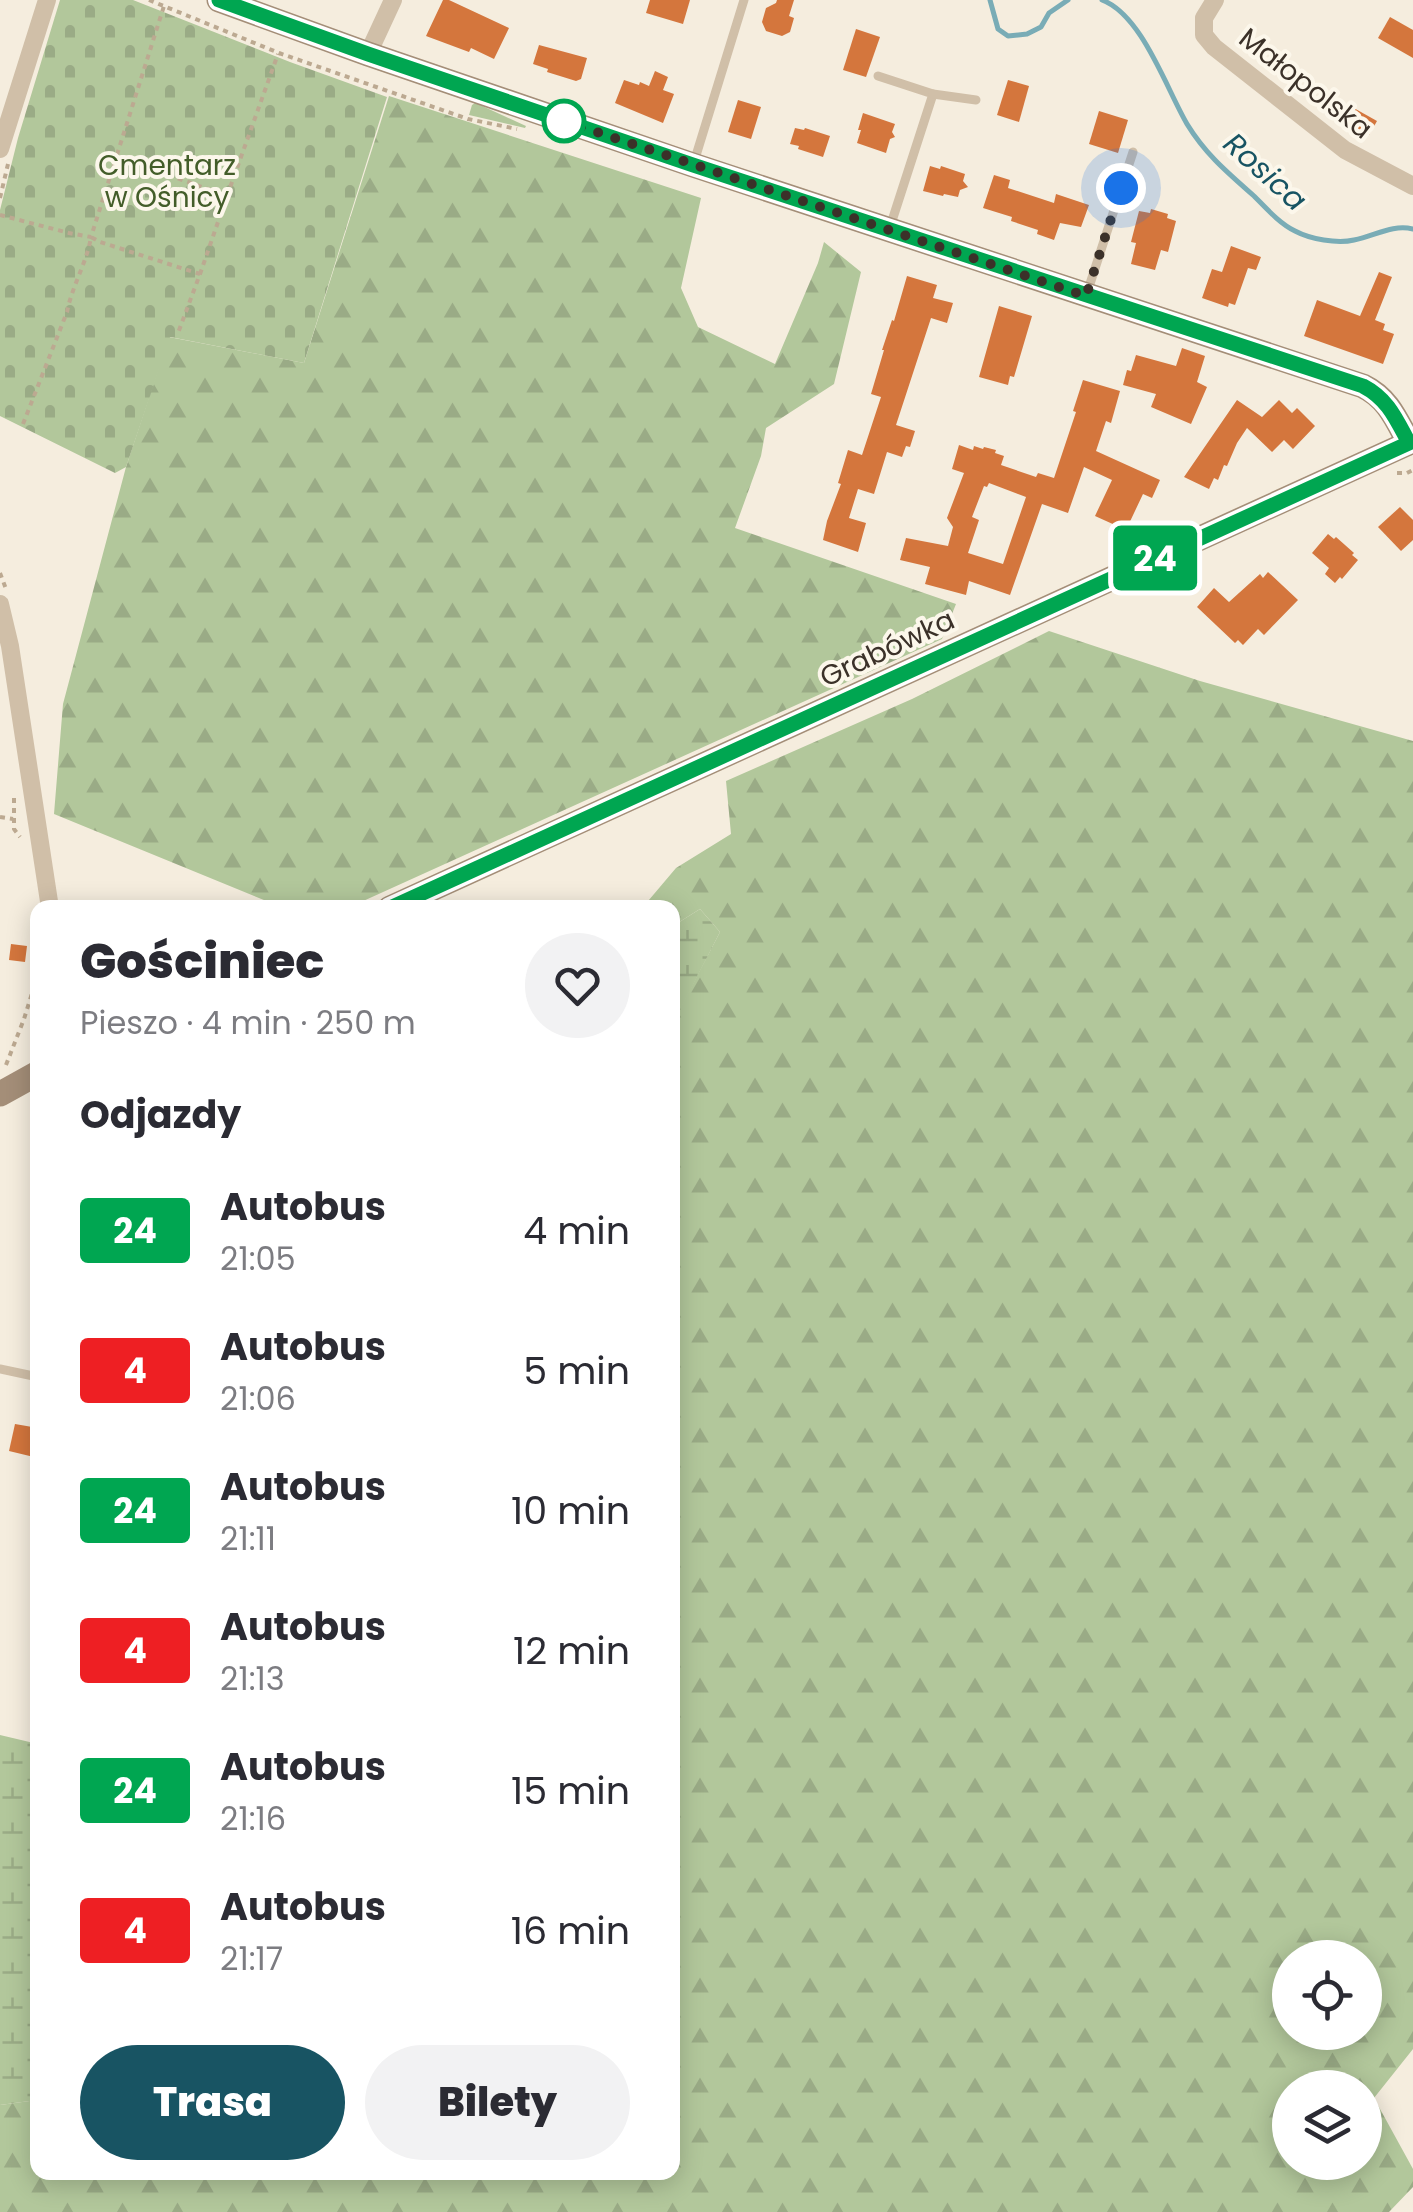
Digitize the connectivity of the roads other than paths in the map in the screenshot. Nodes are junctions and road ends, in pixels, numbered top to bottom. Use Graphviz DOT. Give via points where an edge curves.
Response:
graph roads {
  1 [pos="48,0"];
  2 [pos="219,0"];
  3 [pos="394,0"];
  4 [pos="744,0"];
  5 [pos="1215,0"];
  6 [pos="368,54"];
  7 [pos="878,76"];
  8 [pos="932,94"];
  9 [pos="976,100"];
  10 [pos="0,149"];
  11 [pos="1132,152"];
  12 [pos="693,165"];
  13 [pos="1413,186"];
  14 [pos="889,230"];
  15 [pos="1086,296"];
  16 [pos="1411,442"];
  17 [pos="0,604"];
  18 [pos="49,900"];
  19 [pos="408,900"];
  20 [pos="30,1075"];
  21 [pos="2,1082"];
  22 [pos="0,1369"];
  23 [pos="30,1375"];
  1 -- 10 [label="street"];
  2 -- 6 [label="street"];
  3 -- 6 [label="street"];
  4 -- 12 [label="lane"];
  5 -- 13 [label="street, Małopolska" via="1204,18 1204,35 1214,46 1345,150"];
  6 -- 12 [label="street"];
  7 -- 8 [label="lane"];
  8 -- 9 [label="lane"];
  8 -- 14 [label="lane"];
  11 -- 15 [label="lane"];
  12 -- 14 [label="street"];
  14 -- 15 [label="street"];
  15 -- 16 [label="street" via="1363,386 1387,404"];
  16 -- 19 [label="street, Grabówka"];
  17 -- 18 [label="street"];
  20 -- 21 [label="street"];
  22 -- 23 [label="lane"];
}
